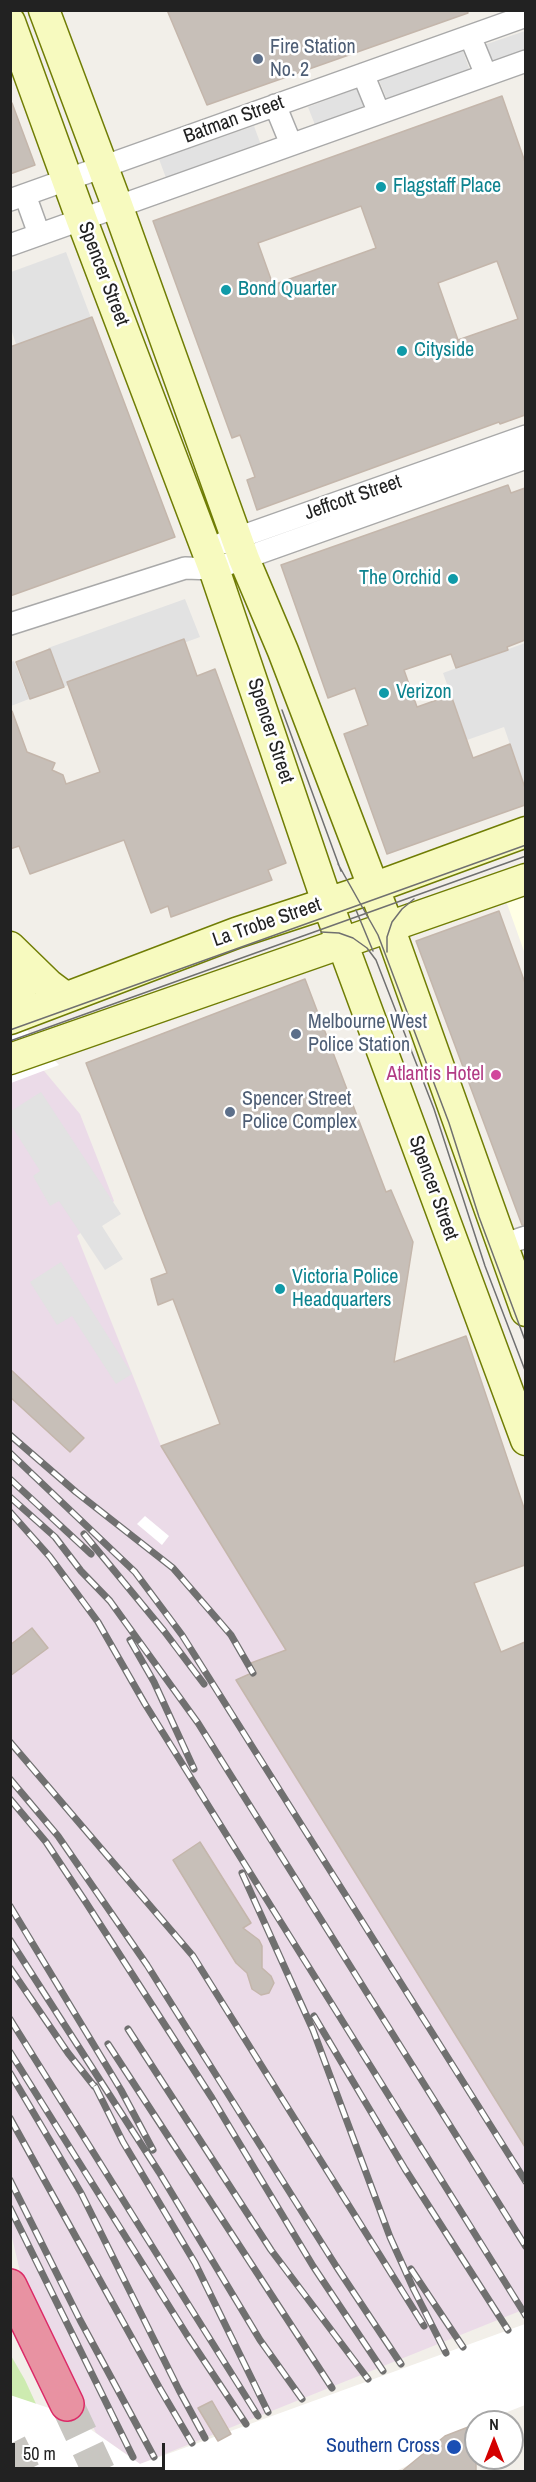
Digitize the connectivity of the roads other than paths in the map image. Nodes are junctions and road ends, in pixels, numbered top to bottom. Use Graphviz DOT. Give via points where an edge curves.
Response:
graph roads {
  1 [pos="44,10"];
  2 [pos="525,16"];
  3 [pos="10,22"];
  4 [pos="470,36"];
  5 [pos="525,61"];
  6 [pos="363,74"];
  7 [pos="486,75"];
  8 [pos="275,105"];
  9 [pos="379,113"];
  10 [pos="291,144"];
  11 [pos="103,166"];
  12 [pos="68,179"];
  13 [pos="18,197"];
  14 [pos="117,205"];
  15 [pos="81,218"];
  16 [pos="39,234"];
  17 [pos="10,244"];
  18 [pos="147,289"];
  19 [pos="113,301"];
  20 [pos="525,436"];
  21 [pos="525,458"];
  22 [pos="240,549"];
  23 [pos="202,561"];
  24 [pos="10,624"];
  25 [pos="525,832"];
  26 [pos="525,879"];
  27 [pos="373,888"];
  28 [pos="327,902"];
  29 [pos="387,927"];
  30 [pos="342,942"];
  31 [pos="10,947"];
  32 [pos="10,972"];
  33 [pos="65,997"];
  34 [pos="17,1016"];
  35 [pos="10,1059"];
  36 [pos="514,1241"];
  37 [pos="460,1261"];
  38 [pos="525,1311"];
  39 [pos="525,1440"];
  40 [pos="10,2286"];
  41 [pos="67,2404"];
  1 -- 11 [label="main road, Spencer Street"];
  2 -- 4 [label="street, Batman Street"];
  3 -- 12 [label="main road, Spencer Street"];
  4 -- 6 [label="street, Batman Street"];
  4 -- 7 [label="street"];
  5 -- 7 [label="street, Batman Street"];
  6 -- 8 [label="street, Batman Street"];
  6 -- 9 [label="street"];
  7 -- 9 [label="street, Batman Street"];
  8 -- 10 [label="street"];
  8 -- 11 [label="street, Batman Street"];
  9 -- 10 [label="street, Batman Street"];
  10 -- 14 [label="street, Batman Street"];
  11 -- 12 [label="street, Batman Street"];
  11 -- 14 [label="main road, Spencer Street"];
  12 -- 13 [label="street, Batman Street"];
  12 -- 15 [label="main road, Spencer Street"];
  13 -- 16 [label="street"];
  14 -- 15 [label="street, Batman Street"];
  14 -- 18 [label="main road, Spencer Street"];
  15 -- 16 [label="street, Batman Street"];
  15 -- 19 [label="main road, Spencer Street"];
  16 -- 17 [label="street, Batman Street"];
  18 -- 19 [label="main road"];
  18 -- 22 [label="main road, Spencer Street"];
  19 -- 23 [label="main road, Spencer Street"];
  20 -- 22 [label="street, Jeffcott Street"];
  21 -- 22 [label="street, Jeffcott Street"];
  22 -- 23 [label="street, Jeffcott Street"];
  22 -- 27 [label="main road, Spencer Street"];
  23 -- 24 [label="street, Jeffcott Street"];
  23 -- 28 [label="main road, Spencer Street"];
  25 -- 27 [label="main road, La Trobe Street"];
  26 -- 29 [label="main road"];
  27 -- 28 [label="main road, La Trobe Street"];
  27 -- 29 [label="main road, Spencer Street"];
  28 -- 30 [label="main road, Spencer Street"];
  28 -- 33 [label="main road, La Trobe Street"];
  29 -- 30 [label="main road"];
  29 -- 36 [label="main road, Spencer Street"];
  30 -- 35 [label="main road"];
  30 -- 37 [label="main road, Spencer Street"];
  31 -- 33 [label="main road"];
  32 -- 34 [label="main road" via="19,988"];
  33 -- 34 [label="main road, La Trobe Street"];
  36 -- 37 [label="main road"];
  36 -- 38 [label="main road, Spencer Street"];
  37 -- 39 [label="main road, Spencer Street"];
  40 -- 41 [label="highway"];
}
